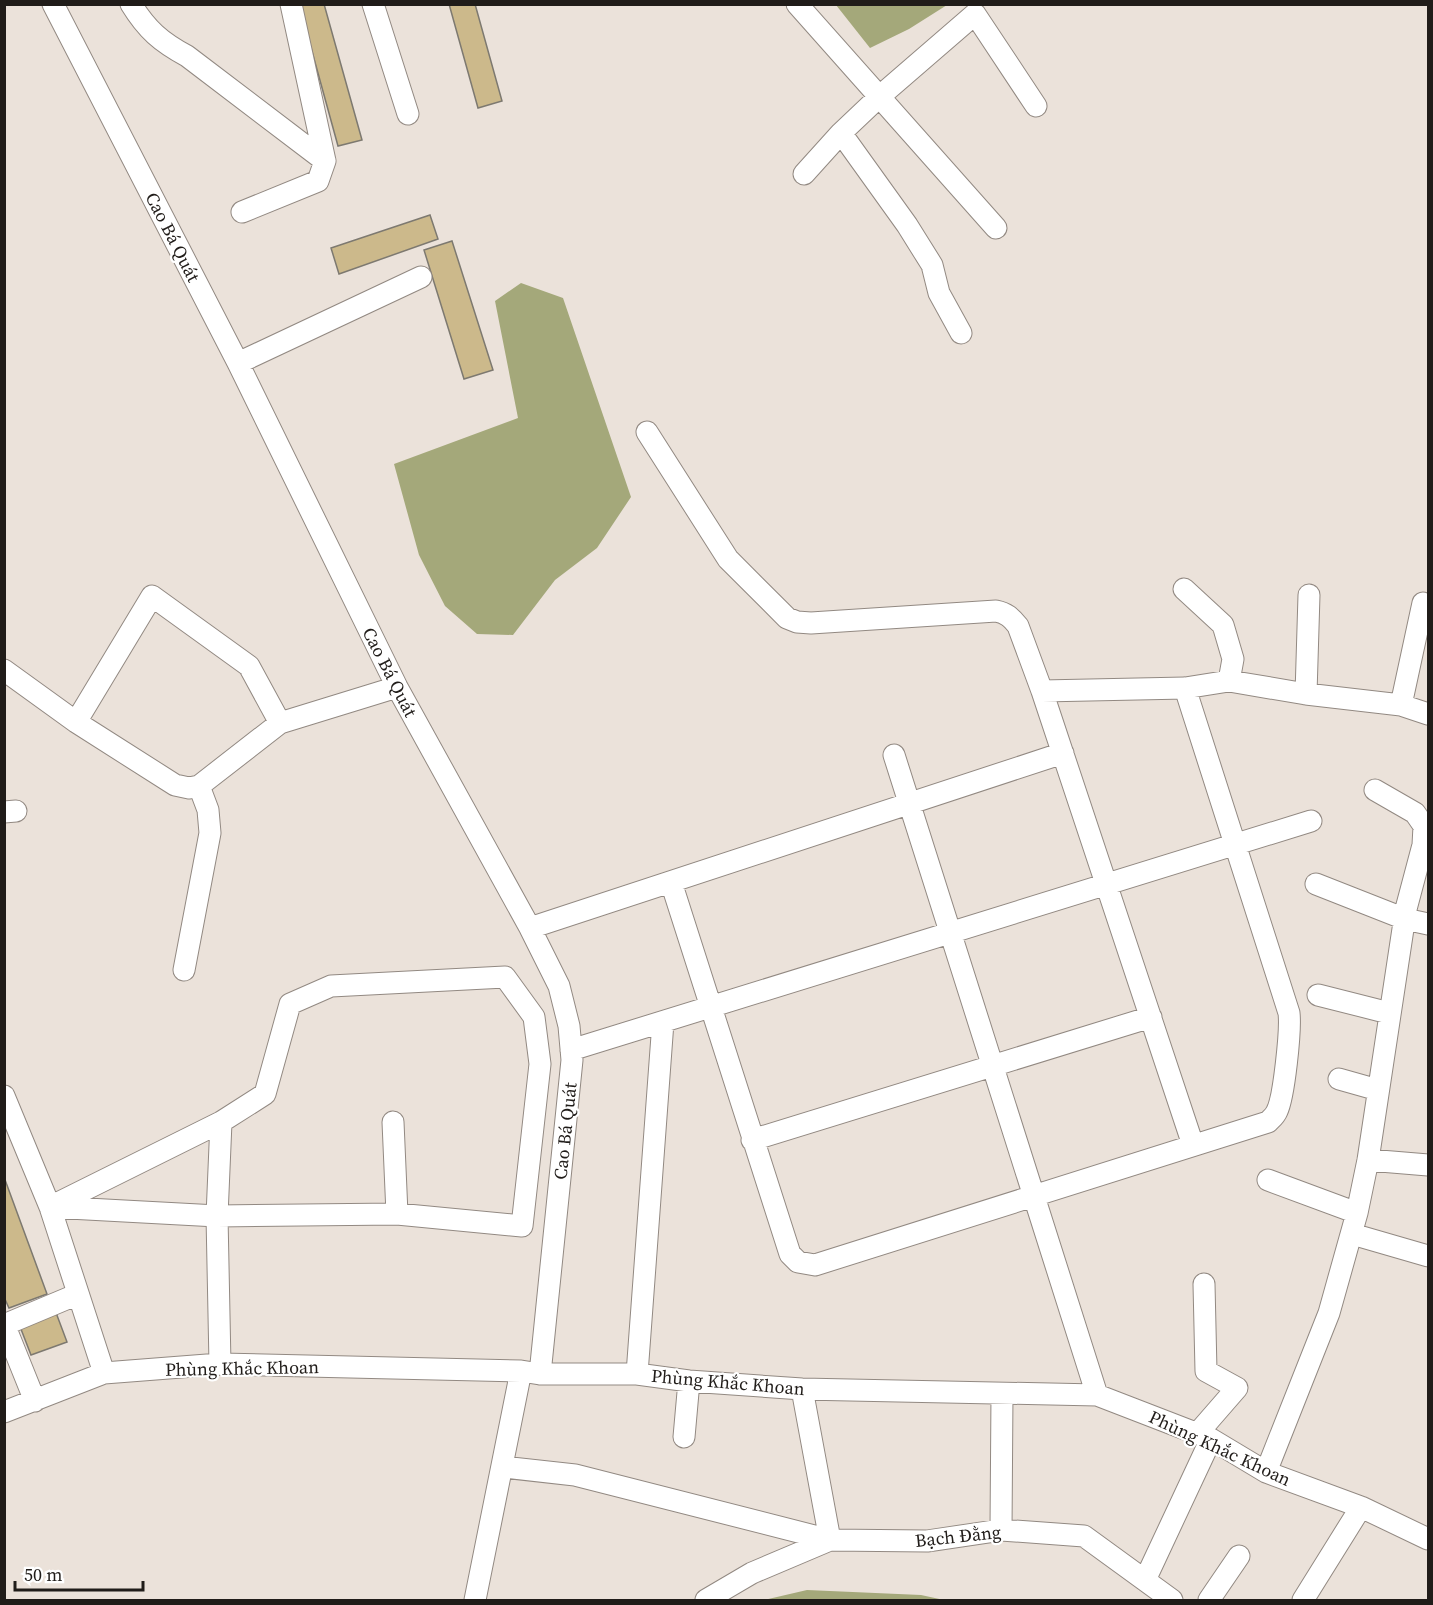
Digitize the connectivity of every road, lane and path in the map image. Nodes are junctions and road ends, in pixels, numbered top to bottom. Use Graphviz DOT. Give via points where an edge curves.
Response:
graph roads {
  1 [pos="53,4"];
  2 [pos="131,4"];
  3 [pos="291,4"];
  4 [pos="373,4"];
  5 [pos="797,4"];
  6 [pos="879,97"];
  7 [pos="1036,106"];
  8 [pos="408,114"];
  9 [pos="841,133"];
  10 [pos="325,161"];
  11 [pos="804,174"];
  12 [pos="242,212"];
  13 [pos="996,228"];
  14 [pos="421,278"];
  15 [pos="961,333"];
  16 [pos="238,363"];
  17 [pos="647,432"];
  18 [pos="1184,589"];
  19 [pos="1309,595"];
  20 [pos="1423,603"];
  21 [pos="4,670"];
  22 [pos="1229,681"];
  23 [pos="396,687"];
  24 [pos="1185,688"];
  25 [pos="1042,691"];
  26 [pos="1306,694"];
  27 [pos="1401,705"];
  28 [pos="1428,714"];
  29 [pos="76,722"];
  30 [pos="280,723"];
  31 [pos="1063,753"];
  32 [pos="894,755"];
  33 [pos="199,786"];
  34 [pos="1375,790"];
  35 [pos="909,804"];
  36 [pos="1311,821"];
  37 [pos="1235,845"];
  38 [pos="671,882"];
  39 [pos="1107,884"];
  40 [pos="1316,884"];
  41 [pos="1405,919"];
  42 [pos="1428,924"];
  43 [pos="530,928"];
  44 [pos="950,933"];
  45 [pos="184,970"];
  46 [pos="1318,994"];
  47 [pos="710,1007"];
  48 [pos="1389,1013"];
  49 [pos="1150,1017"];
  50 [pos="663,1022"];
  51 [pos="571,1050"];
  52 [pos="992,1066"];
  53 [pos="1339,1079"];
  54 [pos="1378,1090"];
  55 [pos="4,1096"];
  56 [pos="221,1122"];
  57 [pos="393,1122"];
  58 [pos="11,1130"];
  59 [pos="752,1140"];
  60 [pos="1193,1144"];
  61 [pos="1368,1160"];
  62 [pos="1428,1165"];
  63 [pos="1268,1180"];
  64 [pos="1033,1195"];
  65 [pos="50,1208"];
  66 [pos="397,1214"];
  67 [pos="217,1216"];
  68 [pos="1355,1224"];
  69 [pos="1428,1256"];
  70 [pos="1204,1284"];
  71 [pos="78,1294"];
  72 [pos="5,1324"];
  73 [pos="220,1364"];
  74 [pos="531,1372"];
  75 [pos="104,1373"];
  76 [pos="637,1374"];
  77 [pos="689,1381"];
  78 [pos="802,1389"];
  79 [pos="1002,1394"];
  80 [pos="1097,1395"];
  81 [pos="35,1401"];
  82 [pos="4,1412"];
  83 [pos="684,1437"];
  84 [pos="1204,1437"];
  85 [pos="503,1467"];
  86 [pos="1266,1472"];
  87 [pos="1361,1508"];
  88 [pos="1001,1530"];
  89 [pos="1428,1539"];
  90 [pos="830,1540"];
  91 [pos="1239,1556"];
  92 [pos="1145,1580"];
  93 [pos="475,1600"];
  94 [pos="706,1600"];
  95 [pos="1172,1600"];
  96 [pos="1209,1600"];
  97 [pos="1303,1600"];
  1 -- 16 [label="street, Cao Bá Quát"];
  2 -- 10 [label="street" via="143,24 166,45 187,56"];
  3 -- 10 [label="street"];
  4 -- 8 [label="street"];
  5 -- 6 [label="street"];
  6 -- 7 [label="street" via="975,14"];
  6 -- 9 [label="street"];
  6 -- 13 [label="street"];
  9 -- 11 [label="street"];
  9 -- 15 [label="street" via="932,265 939,293"];
  10 -- 12 [label="street" via="318,181"];
  14 -- 16 [label="street"];
  16 -- 23 [label="street, Cao Bá Quát"];
  17 -- 25 [label="street" via="728,559 787,618 811,623 1003,613 1018,626"];
  18 -- 22 [label="street" via="1223,625 1233,659"];
  19 -- 26 [label="street"];
  20 -- 27 [label="street"];
  21 -- 29 [label="street"];
  22 -- 24 [label="street"];
  22 -- 26 [label="street"];
  23 -- 30 [label="street"];
  23 -- 43 [label="street, Cao Bá Quát"];
  24 -- 25 [label="street"];
  24 -- 37 [label="street"];
  25 -- 31 [label="street"];
  26 -- 27 [label="street"];
  27 -- 28 [label="street"];
  29 -- 30 [label="street" via="152,596 249,666"];
  29 -- 33 [label="street" via="175,785"];
  30 -- 33 [label="street"];
  31 -- 35 [label="street"];
  31 -- 39 [label="street"];
  32 -- 35 [label="street"];
  33 -- 45 [label="street" via="208,810 210,833"];
  34 -- 41 [label="street" via="1415,813 1424,826"];
  35 -- 38 [label="street"];
  35 -- 44 [label="street"];
  36 -- 37 [label="street"];
  37 -- 39 [label="street"];
  37 -- 60 [label="street" via="1289,1013 1290,1033 1280,1101 1274,1116 1268,1122"];
  38 -- 43 [label="street"];
  38 -- 47 [label="street"];
  39 -- 44 [label="street"];
  39 -- 49 [label="street"];
  40 -- 41 [label="street"];
  41 -- 42 [label="street"];
  41 -- 48 [label="street"];
  43 -- 51 [label="street, Cao Bá Quát" via="559,987"];
  44 -- 47 [label="street"];
  44 -- 52 [label="street"];
  46 -- 48 [label="street"];
  47 -- 50 [label="street"];
  47 -- 59 [label="street"];
  48 -- 54 [label="street"];
  49 -- 52 [label="street"];
  49 -- 60 [label="street"];
  50 -- 51 [label="street"];
  50 -- 76 [label="street"];
  51 -- 74 [label="street, Cao Bá Quát"];
  52 -- 59 [label="street"];
  52 -- 64 [label="street"];
  53 -- 54 [label="street"];
  54 -- 61 [label="street"];
  55 -- 58 [label="street"];
  56 -- 65 [label="street"];
  56 -- 66 [label="street" via="265,1094 290,1004 331,986 505,977 534,1017 540,1064 522,1226"];
  56 -- 67 [label="street"];
  57 -- 66 [label="street"];
  58 -- 65 [label="street"];
  59 -- 64 [label="street" via="790,1254 808,1265"];
  60 -- 64 [label="street"];
  61 -- 62 [label="street"];
  61 -- 68 [label="street"];
  63 -- 68 [label="street"];
  64 -- 80 [label="street"];
  65 -- 67 [label="street"];
  65 -- 71 [label="street"];
  66 -- 67 [label="street"];
  67 -- 73 [label="street"];
  68 -- 69 [label="street"];
  68 -- 86 [label="street" via="1329,1313"];
  70 -- 84 [label="street" via="1206,1371 1237,1388"];
  71 -- 72 [label="street"];
  71 -- 75 [label="street"];
  72 -- 81 [label="street"];
  73 -- 74 [label="street, Phùng Khắc Khoan"];
  73 -- 75 [label="street, Phùng Khắc Khoan"];
  74 -- 76 [label="street, Phùng Khắc Khoan"];
  74 -- 85 [label="street, Cao Bá Quát"];
  75 -- 81 [label="street, Phùng Khắc Khoan"];
  76 -- 77 [label="street, Phùng Khắc Khoan"];
  77 -- 78 [label="street, Phùng Khắc Khoan"];
  77 -- 83 [label="street"];
  78 -- 79 [label="street, Phùng Khắc Khoan"];
  78 -- 90 [label="street"];
  79 -- 80 [label="street, Phùng Khắc Khoan"];
  79 -- 88 [label="street"];
  80 -- 84 [label="street, Phùng Khắc Khoan"];
  81 -- 82 [label="street, Phùng Khắc Khoan"];
  84 -- 86 [label="street, Phùng Khắc Khoan"];
  84 -- 92 [label="street"];
  85 -- 90 [label="street" via="575,1475"];
  85 -- 93 [label="street, Cao Bá Quát"];
  86 -- 87 [label="street, Phùng Khắc Khoan"];
  87 -- 89 [label="street, Phùng Khắc Khoan"];
  87 -- 97 [label="street"];
  88 -- 90 [label="street, Bạch Đằng" via="927,1541"];
  88 -- 92 [label="street, Bạch Đằng" via="1084,1536"];
  90 -- 94 [label="street" via="752,1573"];
  91 -- 96 [label="street"];
  92 -- 95 [label="street, Bạch Đằng"];
}
